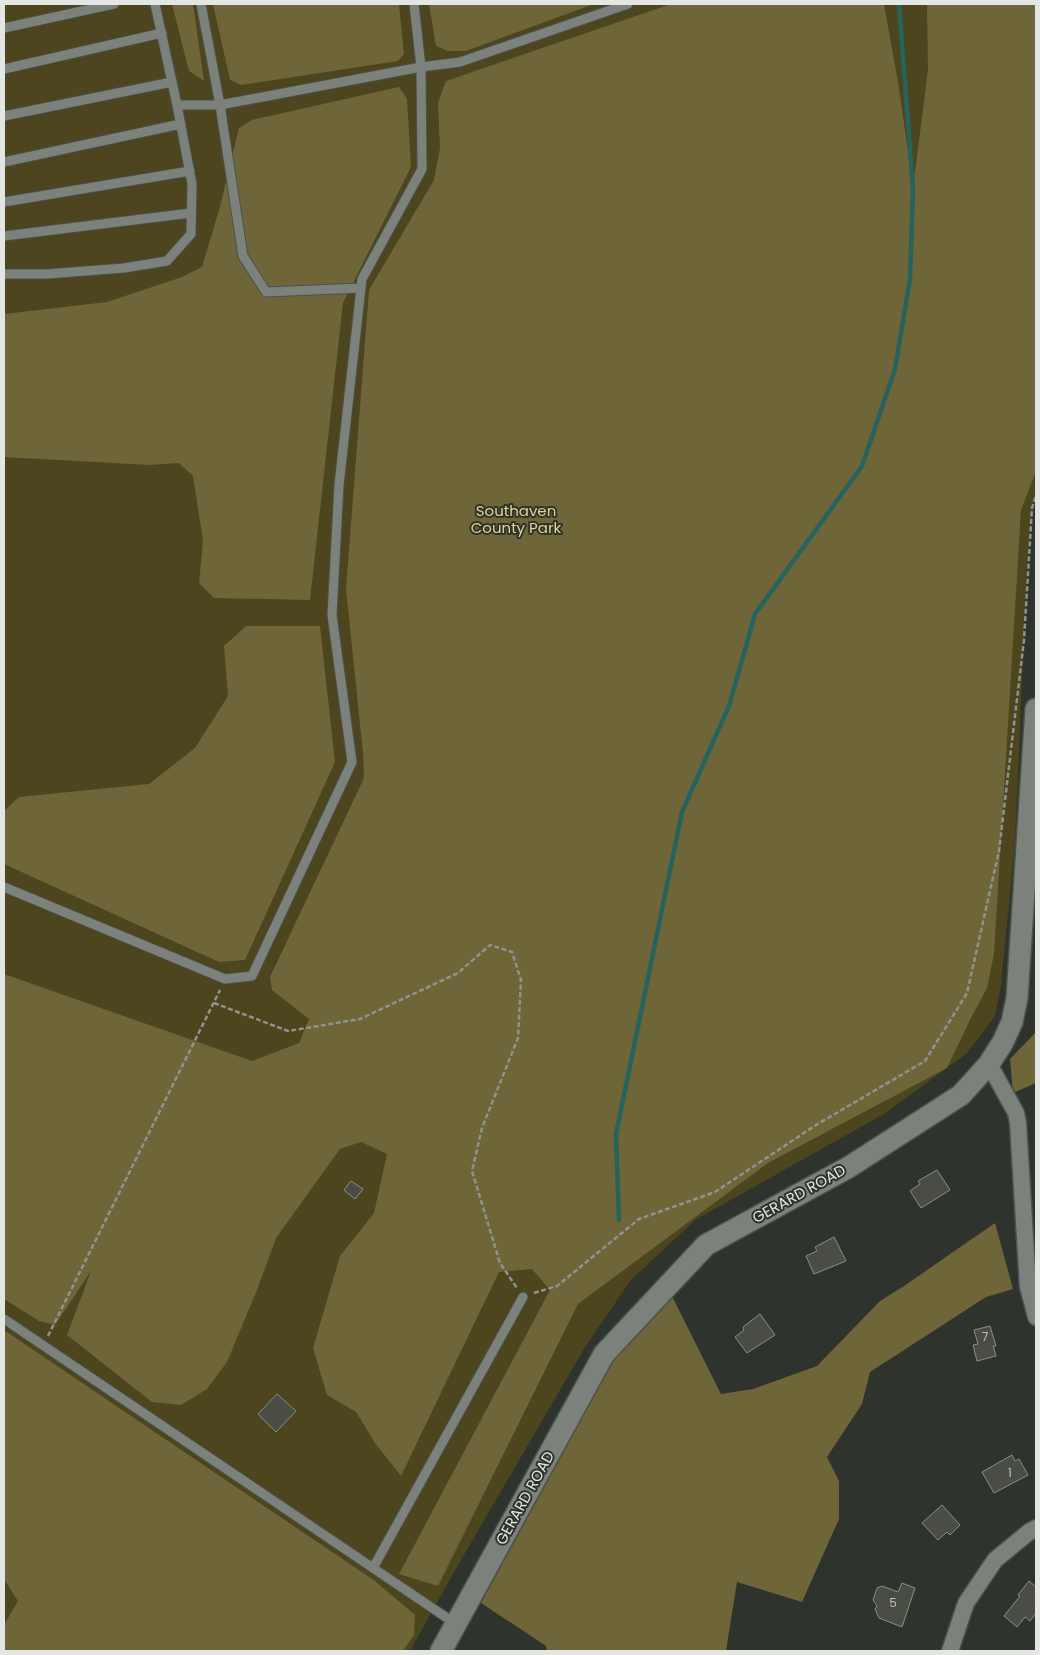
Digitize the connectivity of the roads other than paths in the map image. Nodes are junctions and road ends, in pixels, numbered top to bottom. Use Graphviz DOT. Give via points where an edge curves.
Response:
graph roads {
  1 [pos="114,4"];
  2 [pos="155,4"];
  3 [pos="201,4"];
  4 [pos="414,4"];
  5 [pos="628,4"];
  6 [pos="4,28"];
  7 [pos="162,33"];
  8 [pos="421,67"];
  9 [pos="4,68"];
  10 [pos="172,82"];
  11 [pos="177,105"];
  12 [pos="220,105"];
  13 [pos="4,116"];
  14 [pos="181,124"];
  15 [pos="4,162"];
  16 [pos="190,171"];
  17 [pos="4,202"];
  18 [pos="191,213"];
  19 [pos="4,236"];
  20 [pos="4,274"];
  21 [pos="361,288"];
  22 [pos="1036,709"];
  23 [pos="4,888"];
  24 [pos="989,1064"];
  25 [pos="523,1297"];
  26 [pos="1036,1317"];
  27 [pos="4,1319"];
  28 [pos="1036,1528"];
  29 [pos="374,1568"];
  30 [pos="456,1624"];
  31 [pos="441,1651"];
  32 [pos="950,1651"];
  1 -- 6 [label="lane"];
  2 -- 7 [label="lane"];
  3 -- 12 [label="lane"];
  4 -- 8 [label="lane"];
  5 -- 8 [label="lane" via="460,62"];
  7 -- 9 [label="lane"];
  7 -- 10 [label="lane"];
  8 -- 12 [label="lane"];
  8 -- 21 [label="lane" via="422,170 362,279"];
  10 -- 11 [label="lane"];
  10 -- 13 [label="lane"];
  11 -- 12 [label="lane"];
  11 -- 14 [label="lane"];
  12 -- 21 [label="lane" via="242,256 266,292"];
  14 -- 15 [label="lane"];
  14 -- 16 [label="lane"];
  16 -- 17 [label="lane"];
  16 -- 18 [label="lane"];
  18 -- 19 [label="lane"];
  18 -- 20 [label="lane" via="191,234 167,261 124,268"];
  21 -- 23 [label="lane" via="339,485 332,615 352,762 252,976 225,979"];
  22 -- 24 [label="street, GERARD ROAD" via="1017,998 1012,1022"];
  24 -- 26 [label="street" via="1016,1113 1018,1123 1028,1287"];
  24 -- 30 [label="street, GERARD ROAD" via="961,1095 850,1167 706,1244 604,1354"];
  25 -- 29 [label="lane"];
  27 -- 29 [label="lane"];
  28 -- 32 [label="street" via="995,1560 966,1603"];
  29 -- 30 [label="lane"];
  30 -- 31 [label="street, GERARD ROAD"];
}
